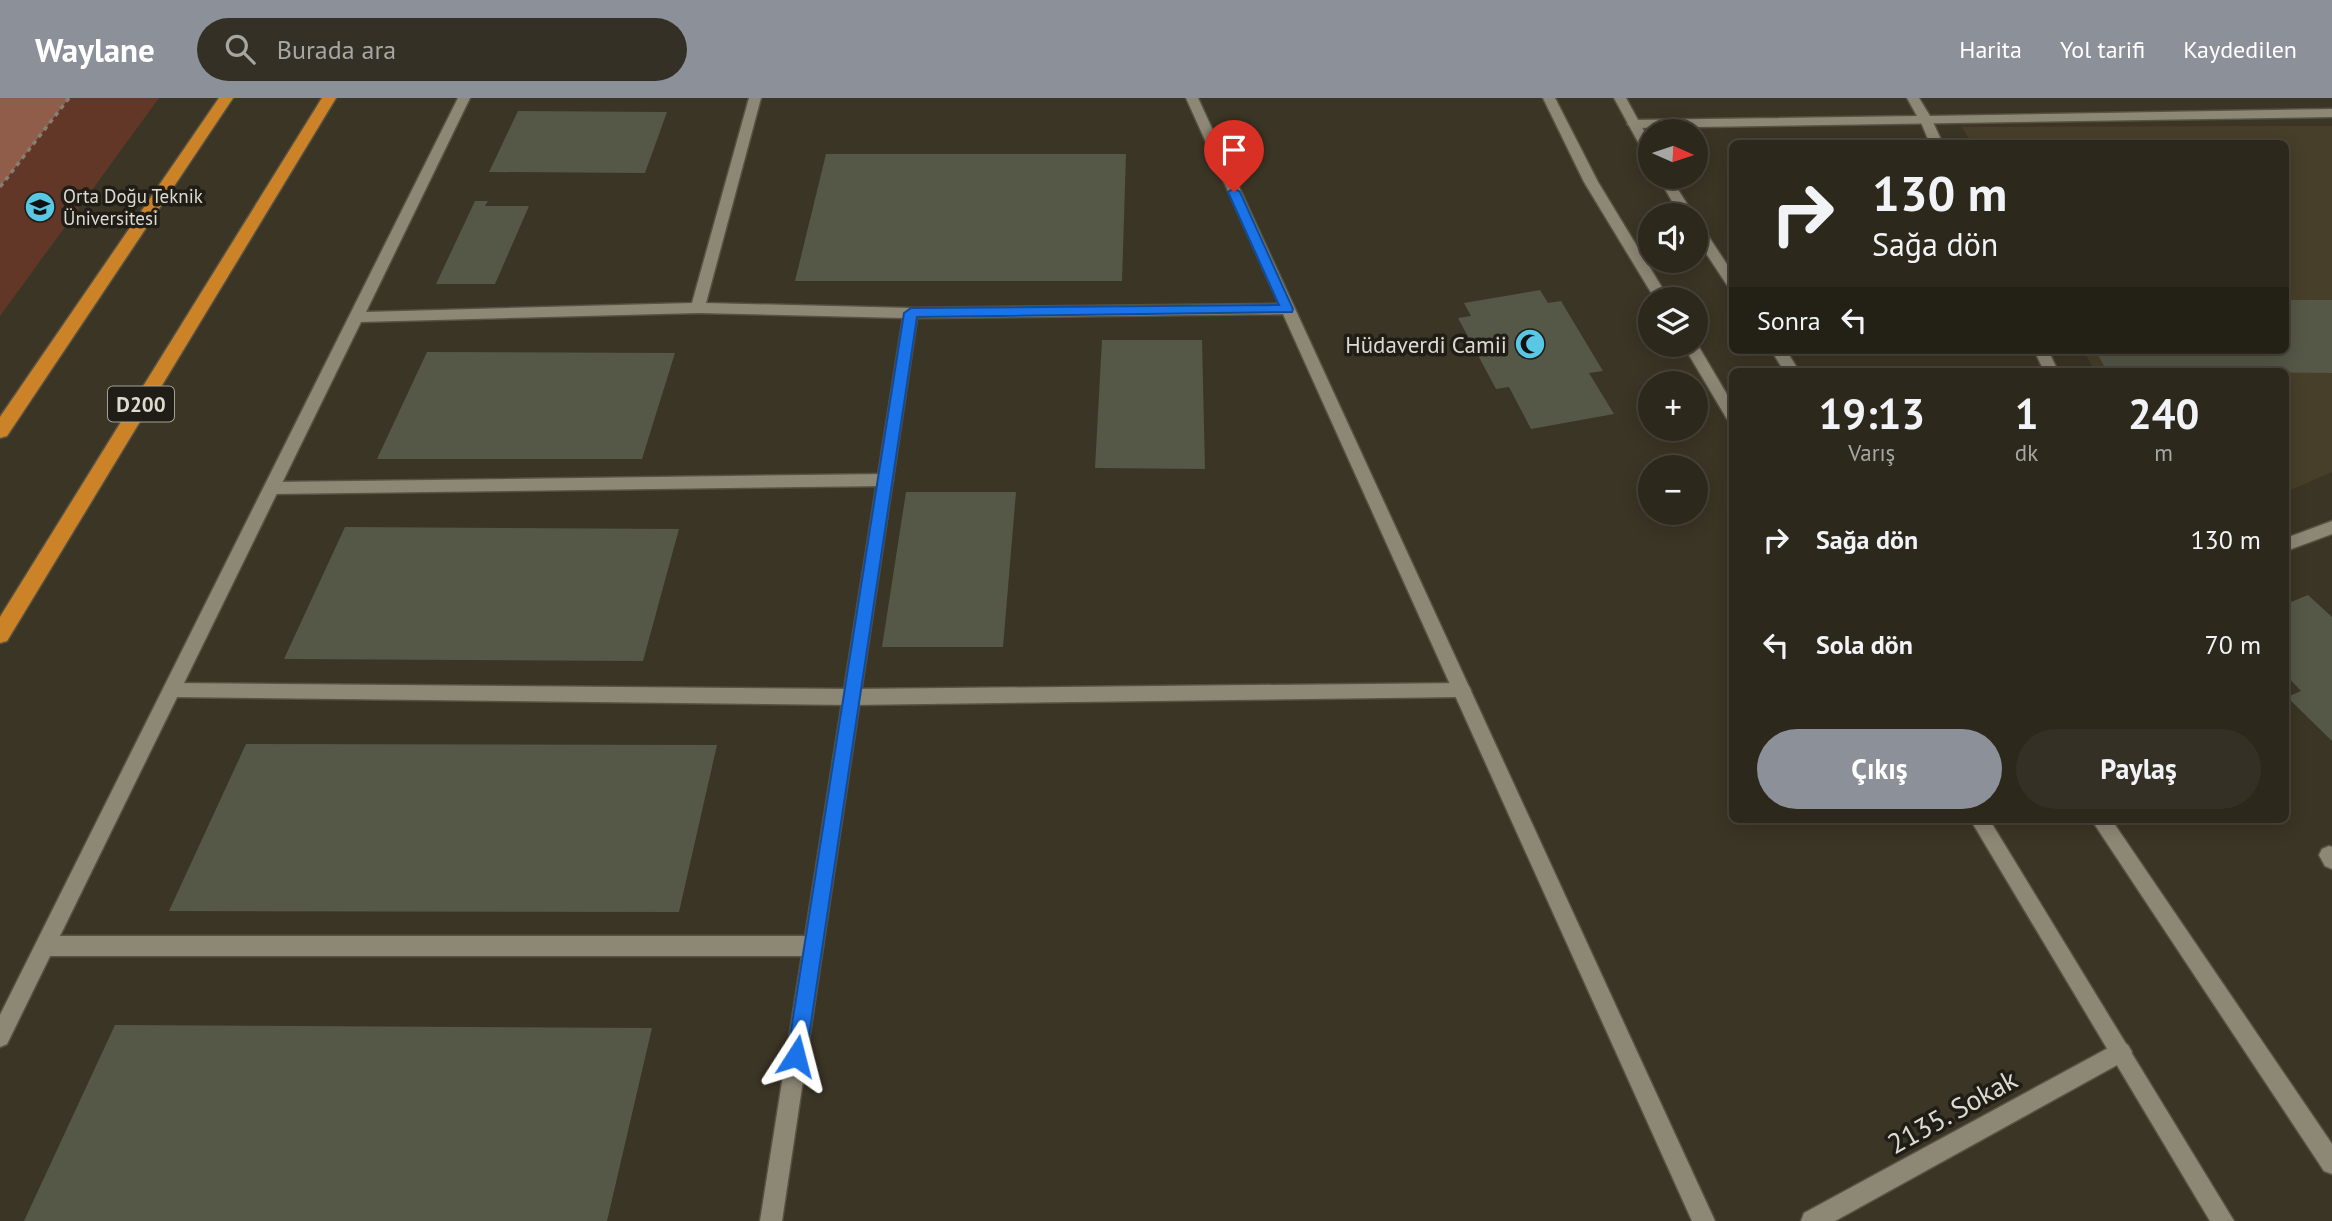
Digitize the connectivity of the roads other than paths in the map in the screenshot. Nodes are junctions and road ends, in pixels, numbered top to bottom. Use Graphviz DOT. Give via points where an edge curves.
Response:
graph roads {
  1 [pos="226,98"];
  2 [pos="329,98"];
  3 [pos="464,98"];
  4 [pos="755,98"];
  5 [pos="1192,98"];
  6 [pos="1549,98"];
  7 [pos="1620,98"];
  8 [pos="1913,98"];
  9 [pos="2332,113"];
  10 [pos="1926,120"];
  11 [pos="1633,124"];
  12 [pos="1638,133"];
  13 [pos="1935,140"];
  14 [pos="1708,246"];
  15 [pos="1729,278"];
  16 [pos="1655,287"];
  17 [pos="698,308"];
  18 [pos="1287,309"];
  19 [pos="911,313"];
  20 [pos="357,317"];
  21 [pos="1697,357"];
  22 [pos="1729,410"];
  23 [pos="0,431"];
  24 [pos="885,481"];
  25 [pos="272,488"];
  26 [pos="2332,527"];
  27 [pos="2289,544"];
  28 [pos="0,635"];
  29 [pos="172,690"];
  30 [pos="1462,690"];
  31 [pos="852,696"];
  32 [pos="1981,823"];
  33 [pos="2103,823"];
  34 [pos="46,946"];
  35 [pos="813,946"];
  36 [pos="0,1037"];
  37 [pos="2121,1052"];
  38 [pos="2332,1163"];
  39 [pos="771,1221"];
  40 [pos="1704,1221"];
  41 [pos="1812,1221"];
  42 [pos="2223,1221"];
  1 -- 23 [label="highway"];
  2 -- 28 [label="highway, D200"];
  3 -- 20 [label="street"];
  4 -- 17 [label="street"];
  5 -- 18 [label="street"];
  6 -- 16 [label="street" via="1591,182"];
  7 -- 11 [label="street"];
  8 -- 10 [label="street"];
  9 -- 10 [label="street"];
  10 -- 11 [label="street"];
  10 -- 13 [label="street"];
  11 -- 12 [label="street"];
  14 -- 15 [label="street"];
  17 -- 19 [label="street"];
  17 -- 20 [label="street"];
  18 -- 19 [label="street"];
  18 -- 30 [label="street"];
  19 -- 24 [label="street"];
  20 -- 25 [label="street"];
  21 -- 22 [label="street"];
  24 -- 25 [label="street"];
  24 -- 31 [label="street"];
  25 -- 29 [label="street"];
  26 -- 27 [label="street"];
  29 -- 31 [label="street"];
  29 -- 34 [label="street"];
  30 -- 31 [label="street"];
  30 -- 40 [label="street"];
  31 -- 35 [label="street"];
  32 -- 37 [label="street"];
  33 -- 38 [label="street"];
  34 -- 35 [label="street"];
  34 -- 36 [label="street"];
  35 -- 39 [label="street"];
  37 -- 41 [label="street, 2135. Sokak"];
  37 -- 42 [label="street"];
}
